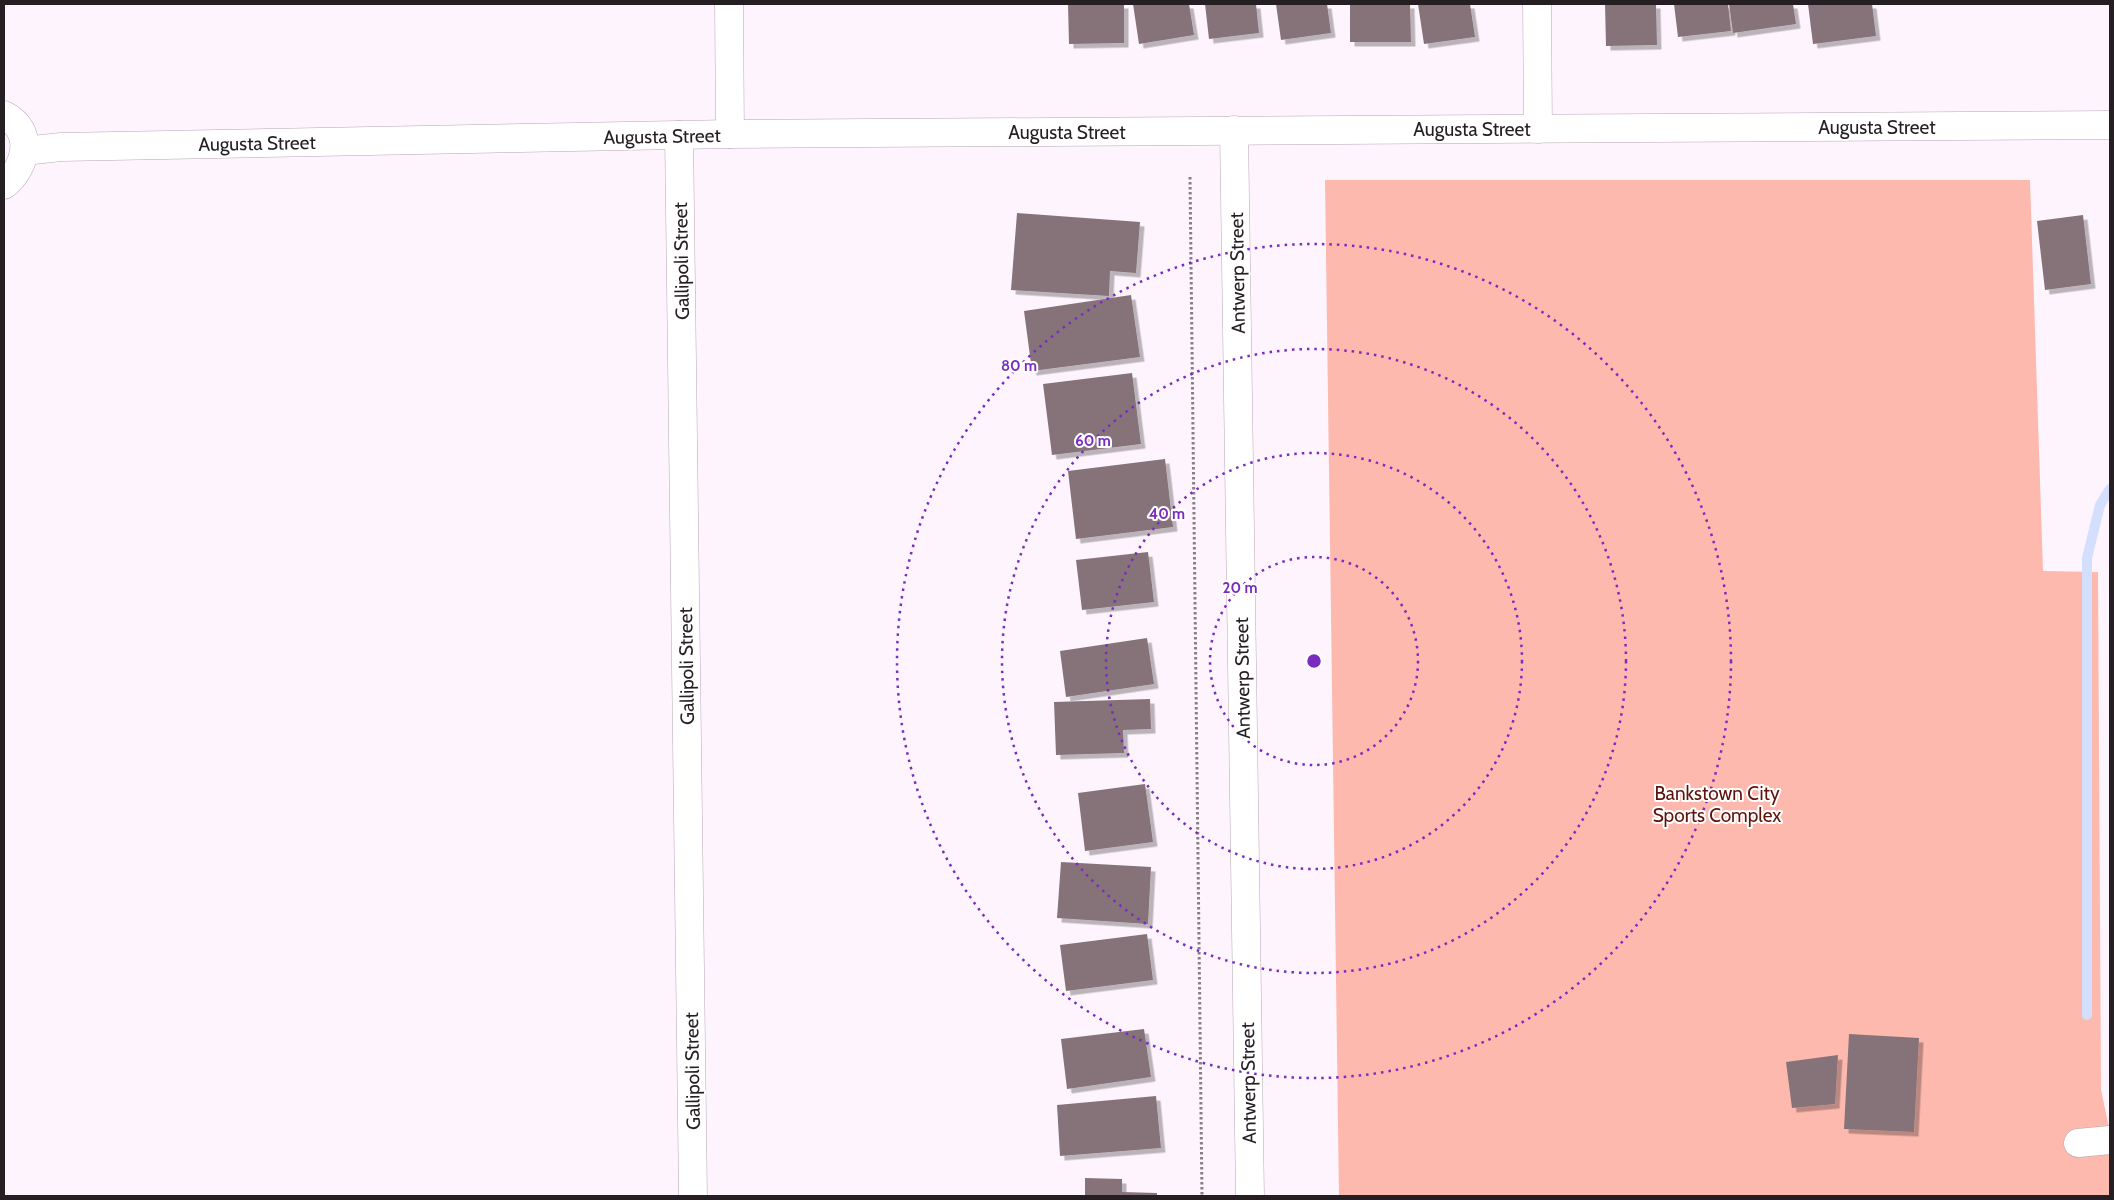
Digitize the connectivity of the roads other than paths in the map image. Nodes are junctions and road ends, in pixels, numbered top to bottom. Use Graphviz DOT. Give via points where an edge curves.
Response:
graph roads {
  1 [pos="729,4"];
  2 [pos="1537,4"];
  3 [pos="4,115"];
  4 [pos="2110,126"];
  5 [pos="1538,129"];
  6 [pos="1234,130"];
  7 [pos="730,134"];
  8 [pos="679,135"];
  9 [pos="24,152"];
  10 [pos="4,185"];
  11 [pos="2110,1140"];
  12 [pos="2078,1143"];
  13 [pos="693,1196"];
  14 [pos="1250,1196"];
  1 -- 7 [label="street"];
  2 -- 5 [label="street"];
  3 -- 9 [label="street" via="17,126 23,138"];
  4 -- 5 [label="street, Augusta Street"];
  5 -- 6 [label="street, Augusta Street"];
  6 -- 7 [label="street, Augusta Street"];
  6 -- 14 [label="street, Antwerp Street"];
  7 -- 8 [label="street, Augusta Street"];
  8 -- 9 [label="street, Augusta Street" via="61,147"];
  8 -- 13 [label="street, Gallipoli Street"];
  9 -- 10 [label="street" via="22,165"];
  11 -- 12 [label="street"];
}
